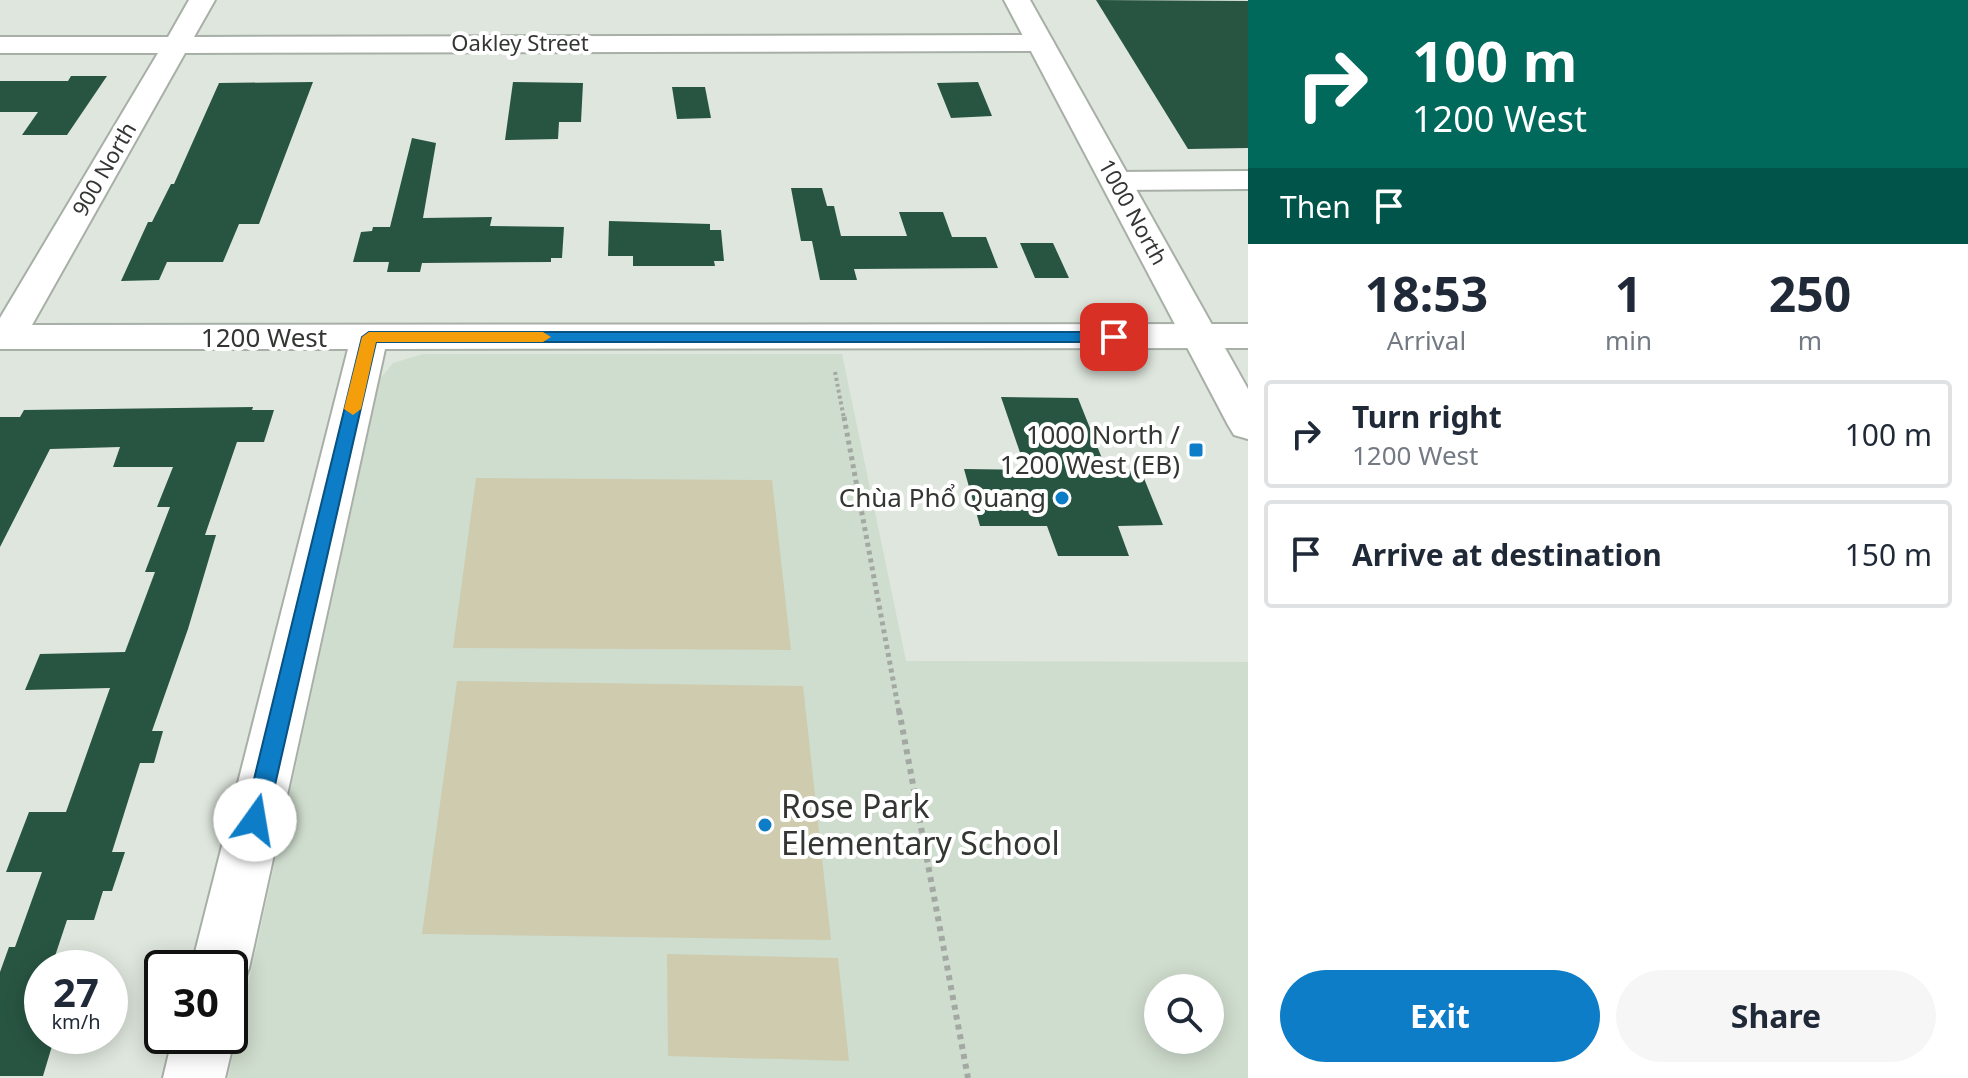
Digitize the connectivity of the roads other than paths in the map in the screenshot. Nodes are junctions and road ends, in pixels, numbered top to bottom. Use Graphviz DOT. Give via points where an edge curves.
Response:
graph roads {
  1 [pos="202,0"];
  2 [pos="1017,0"];
  3 [pos="177,43"];
  4 [pos="1041,43"];
  5 [pos="0,45"];
  6 [pos="1248,180"];
  7 [pos="1116,181"];
  8 [pos="1248,336"];
  9 [pos="3,337"];
  10 [pos="369,337"];
  11 [pos="1201,337"];
  12 [pos="1248,425"];
  13 [pos="224,950"];
  14 [pos="200,1054"];
  15 [pos="194,1078"];
  1 -- 3 [label="street, 900 North"];
  2 -- 4 [label="street, 1000 North"];
  3 -- 4 [label="street, Oakley Street"];
  3 -- 5 [label="street, Oakley Street"];
  3 -- 9 [label="street, 900 North"];
  4 -- 7 [label="street, 1000 North"];
  6 -- 7 [label="street"];
  7 -- 11 [label="street, 1000 North"];
  8 -- 11 [label="street, 1200 West"];
  9 -- 10 [label="street, 1200 West"];
  10 -- 11 [label="street, 1200 West"];
  10 -- 13 [label="street"];
  11 -- 12 [label="street, 1000 North"];
  14 -- 15 [label="street"];
}
